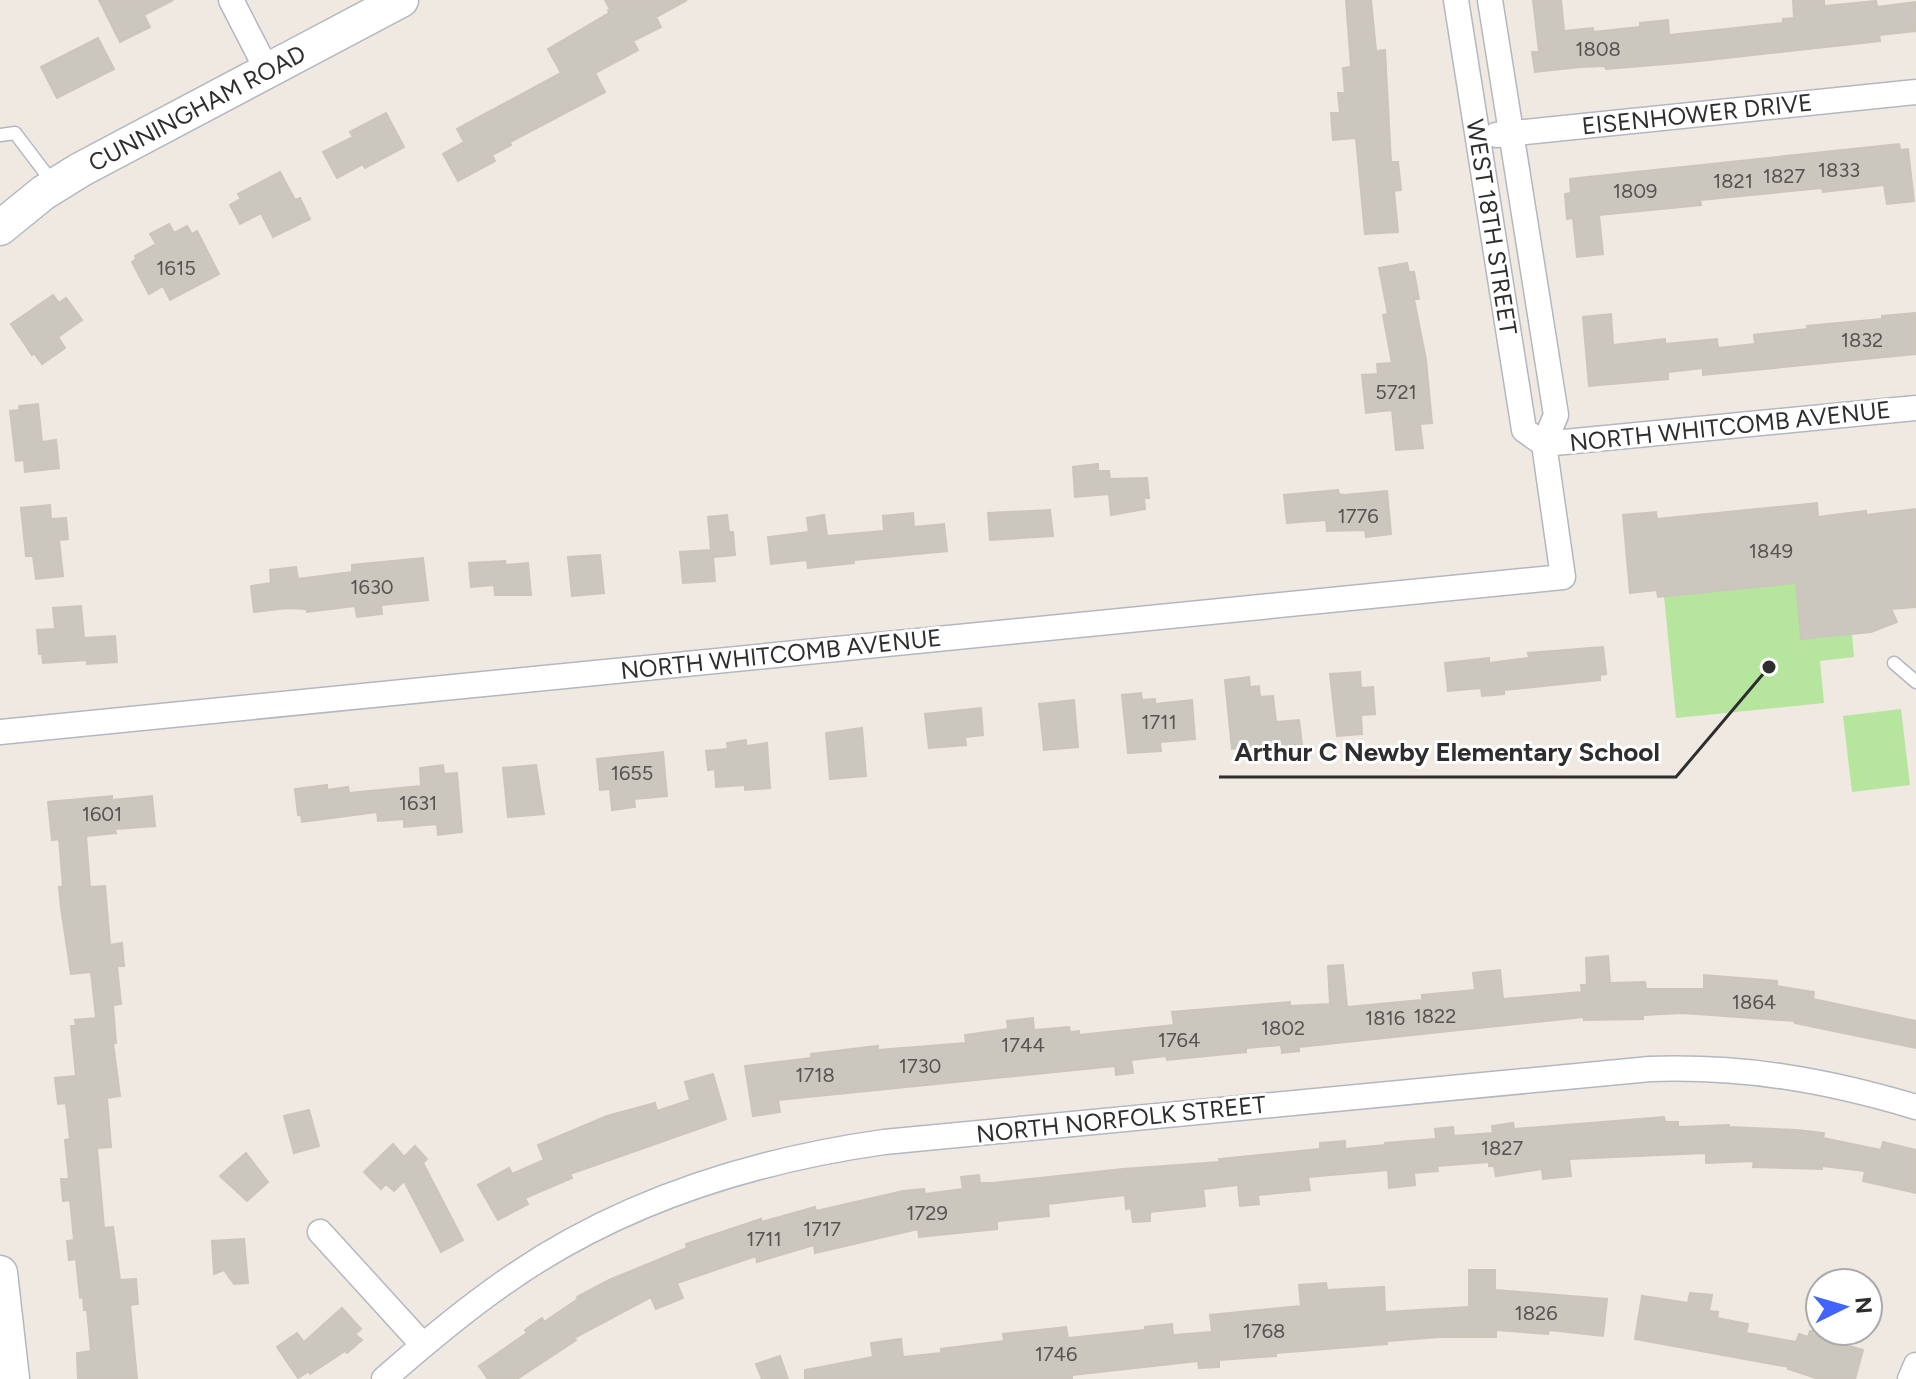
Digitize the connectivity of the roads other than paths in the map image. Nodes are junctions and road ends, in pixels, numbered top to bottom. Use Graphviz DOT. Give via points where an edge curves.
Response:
graph roads {
  1 [pos="231,0"];
  2 [pos="401,0"];
  3 [pos="1456,0"];
  4 [pos="1490,0"];
  5 [pos="267,70"];
  6 [pos="1916,92"];
  7 [pos="1512,134"];
  8 [pos="0,135"];
  9 [pos="1478,137"];
  10 [pos="28,199"];
  11 [pos="0,228"];
  12 [pos="1916,408"];
  13 [pos="1544,444"];
  14 [pos="1563,577"];
  15 [pos="1894,663"];
  16 [pos="1916,682"];
  17 [pos="0,732"];
  18 [pos="1916,1107"];
  19 [pos="320,1232"];
  20 [pos="0,1273"];
  21 [pos="423,1345"];
  22 [pos="1916,1365"];
  23 [pos="12,1379"];
  24 [pos="384,1379"];
  25 [pos="1910,1379"];
  1 -- 5 [label="street"];
  2 -- 5 [label="street, CUNNINGHAM ROAD"];
  3 -- 9 [label="street, WEST 18TH STREET"];
  4 -- 7 [label="street, WEST 18TH STREET"];
  5 -- 10 [label="street, CUNNINGHAM ROAD"];
  6 -- 7 [label="street, EISENHOWER DRIVE"];
  7 -- 9 [label="street, EISENHOWER DRIVE"];
  7 -- 13 [label="street, WEST 18TH STREET" via="1556,415"];
  8 -- 10 [label="lane" via="15,133"];
  9 -- 13 [label="street, WEST 18TH STREET" via="1524,430"];
  10 -- 11 [label="street, CUNNINGHAM ROAD"];
  12 -- 13 [label="street, NORTH WHITCOMB AVENUE"];
  13 -- 14 [label="street, WEST 18TH STREET"];
  14 -- 17 [label="street, NORTH WHITCOMB AVENUE"];
  15 -- 16 [label="lane"];
  18 -- 21 [label="street, NORTH NORFOLK STREET" via="1797,1077 1714,1068 1650,1069 842,1148 728,1175 618,1218 509,1279"];
  19 -- 21 [label="street"];
  20 -- 23 [label="street"];
  21 -- 24 [label="street, NORTH NORFOLK STREET"];
  22 -- 25 [label="street"];
}
